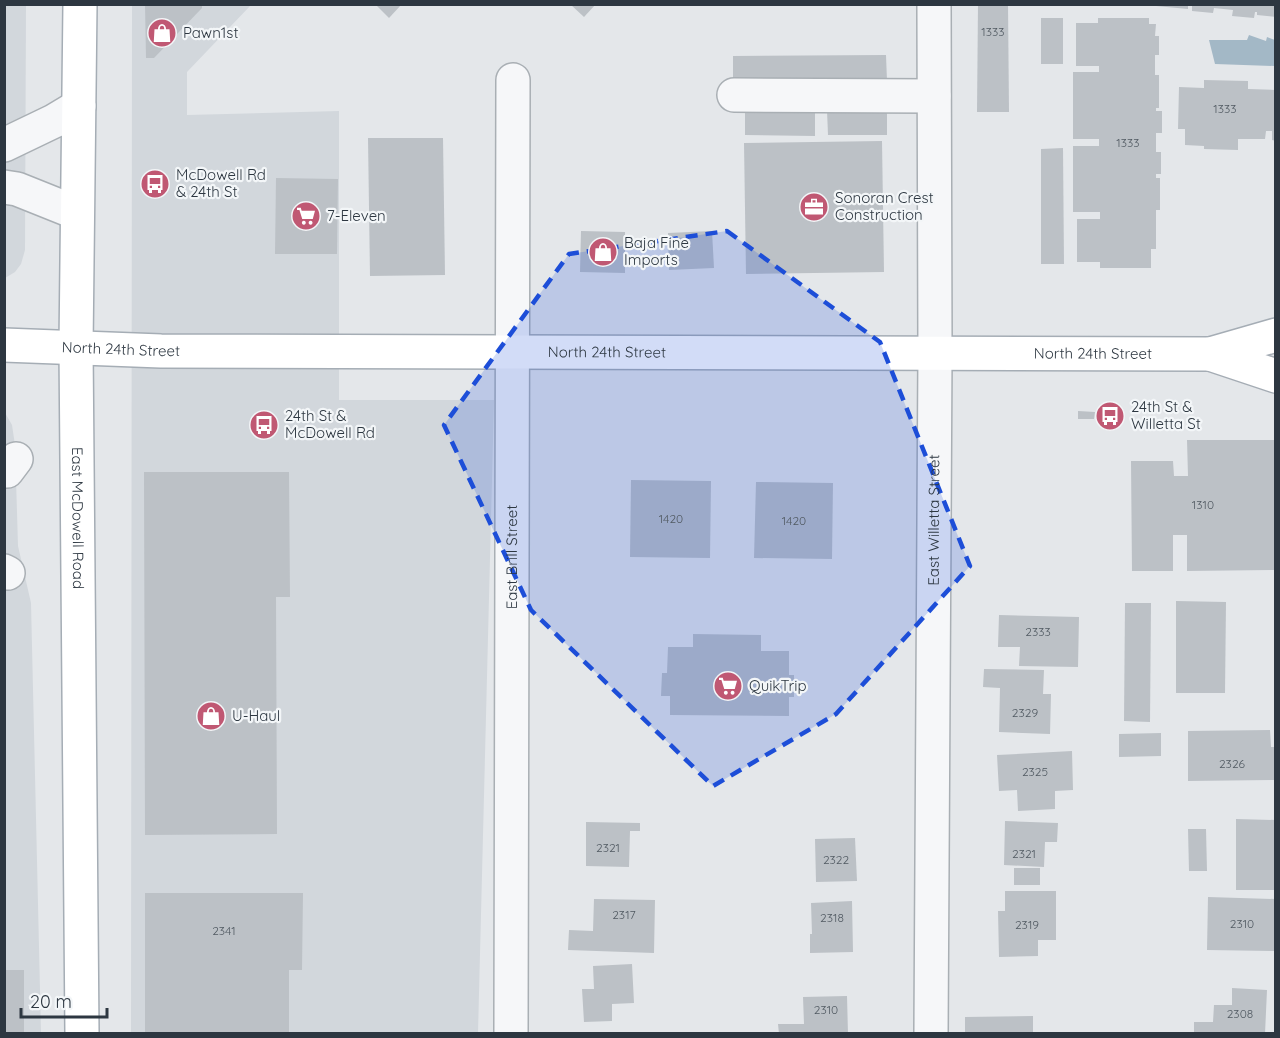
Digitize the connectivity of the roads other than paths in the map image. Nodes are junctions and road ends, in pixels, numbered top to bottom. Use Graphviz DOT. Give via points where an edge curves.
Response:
graph roads {
  1 [pos="80,4"];
  2 [pos="934,4"];
  3 [pos="513,80"];
  4 [pos="734,95"];
  5 [pos="934,96"];
  6 [pos="79,106"];
  7 [pos="4,145"];
  8 [pos="4,187"];
  9 [pos="77,213"];
  10 [pos="1275,335"];
  11 [pos="4,345"];
  12 [pos="76,347"];
  13 [pos="513,352"];
  14 [pos="935,353"];
  15 [pos="1210,354"];
  16 [pos="1275,376"];
  17 [pos="82,1034"];
  18 [pos="511,1034"];
  19 [pos="931,1034"];
  1 -- 6 [label="main road, East McDowell Road"];
  2 -- 5 [label="street, East Willetta Street"];
  3 -- 13 [label="street, East Brill Street"];
  4 -- 5 [label="street"];
  5 -- 14 [label="street, East Willetta Street"];
  6 -- 7 [label="street"];
  6 -- 9 [label="main road, East McDowell Road"];
  8 -- 9 [label="street"];
  9 -- 12 [label="main road, East McDowell Road"];
  10 -- 15 [label="main road, North 24th Street"];
  11 -- 12 [label="main road, North 24th Street"];
  12 -- 13 [label="main road, North 24th Street" via="161,351"];
  12 -- 17 [label="main road, East McDowell Road"];
  13 -- 14 [label="main road, North 24th Street"];
  13 -- 18 [label="street, East Brill Street"];
  14 -- 15 [label="main road, North 24th Street"];
  14 -- 19 [label="street, East Willetta Street"];
  15 -- 16 [label="main road, North 24th Street"];
}
